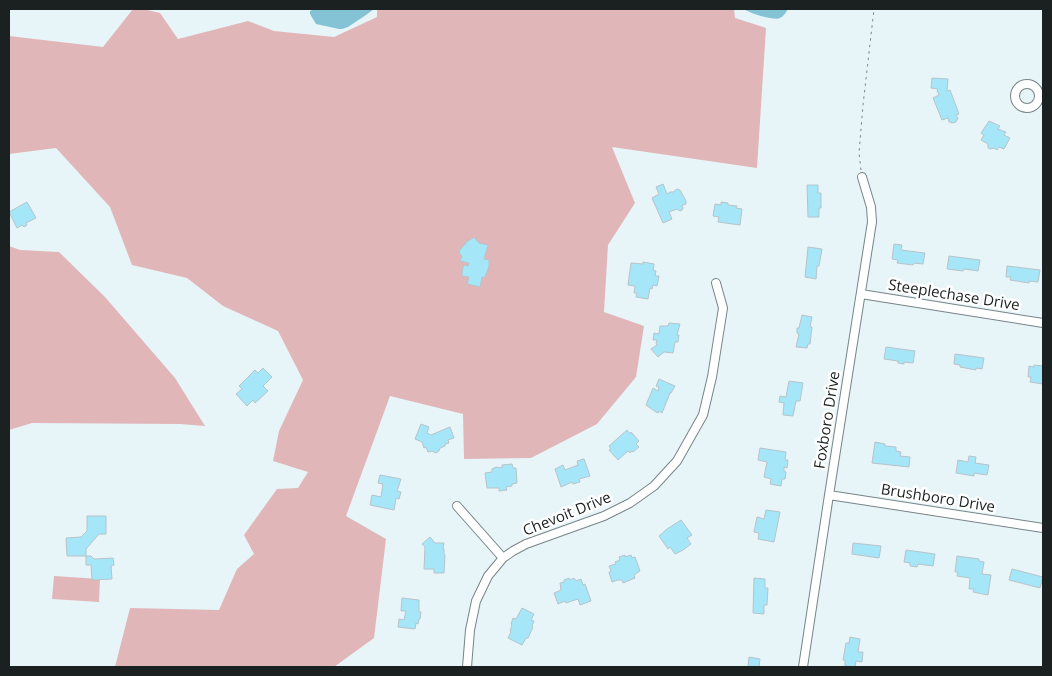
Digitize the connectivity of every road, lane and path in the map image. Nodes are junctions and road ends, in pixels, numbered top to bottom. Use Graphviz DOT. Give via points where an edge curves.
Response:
graph roads {
  1 [pos="874,9"];
  2 [pos="862,177"];
  3 [pos="716,283"];
  4 [pos="861,294"];
  5 [pos="1043,323"];
  6 [pos="829,495"];
  7 [pos="457,506"];
  8 [pos="1043,528"];
  9 [pos="503,558"];
  10 [pos="467,667"];
  11 [pos="803,667"];
  1 -- 2 [label="path" via="859,153"];
  2 -- 4 [label="street, Foxboro Drive" via="872,222"];
  3 -- 9 [label="street, Chevoit Drive" via="723,308 712,376 703,415 677,461 654,486 630,503 604,516 526,544"];
  4 -- 5 [label="street, Steeplechase Drive"];
  4 -- 6 [label="street, Foxboro Drive"];
  6 -- 8 [label="street, Brushboro Drive"];
  6 -- 11 [label="street, Foxboro Drive"];
  7 -- 9 [label="street"];
  9 -- 10 [label="street, Chevoit Drive" via="488,576 476,601"];
}
